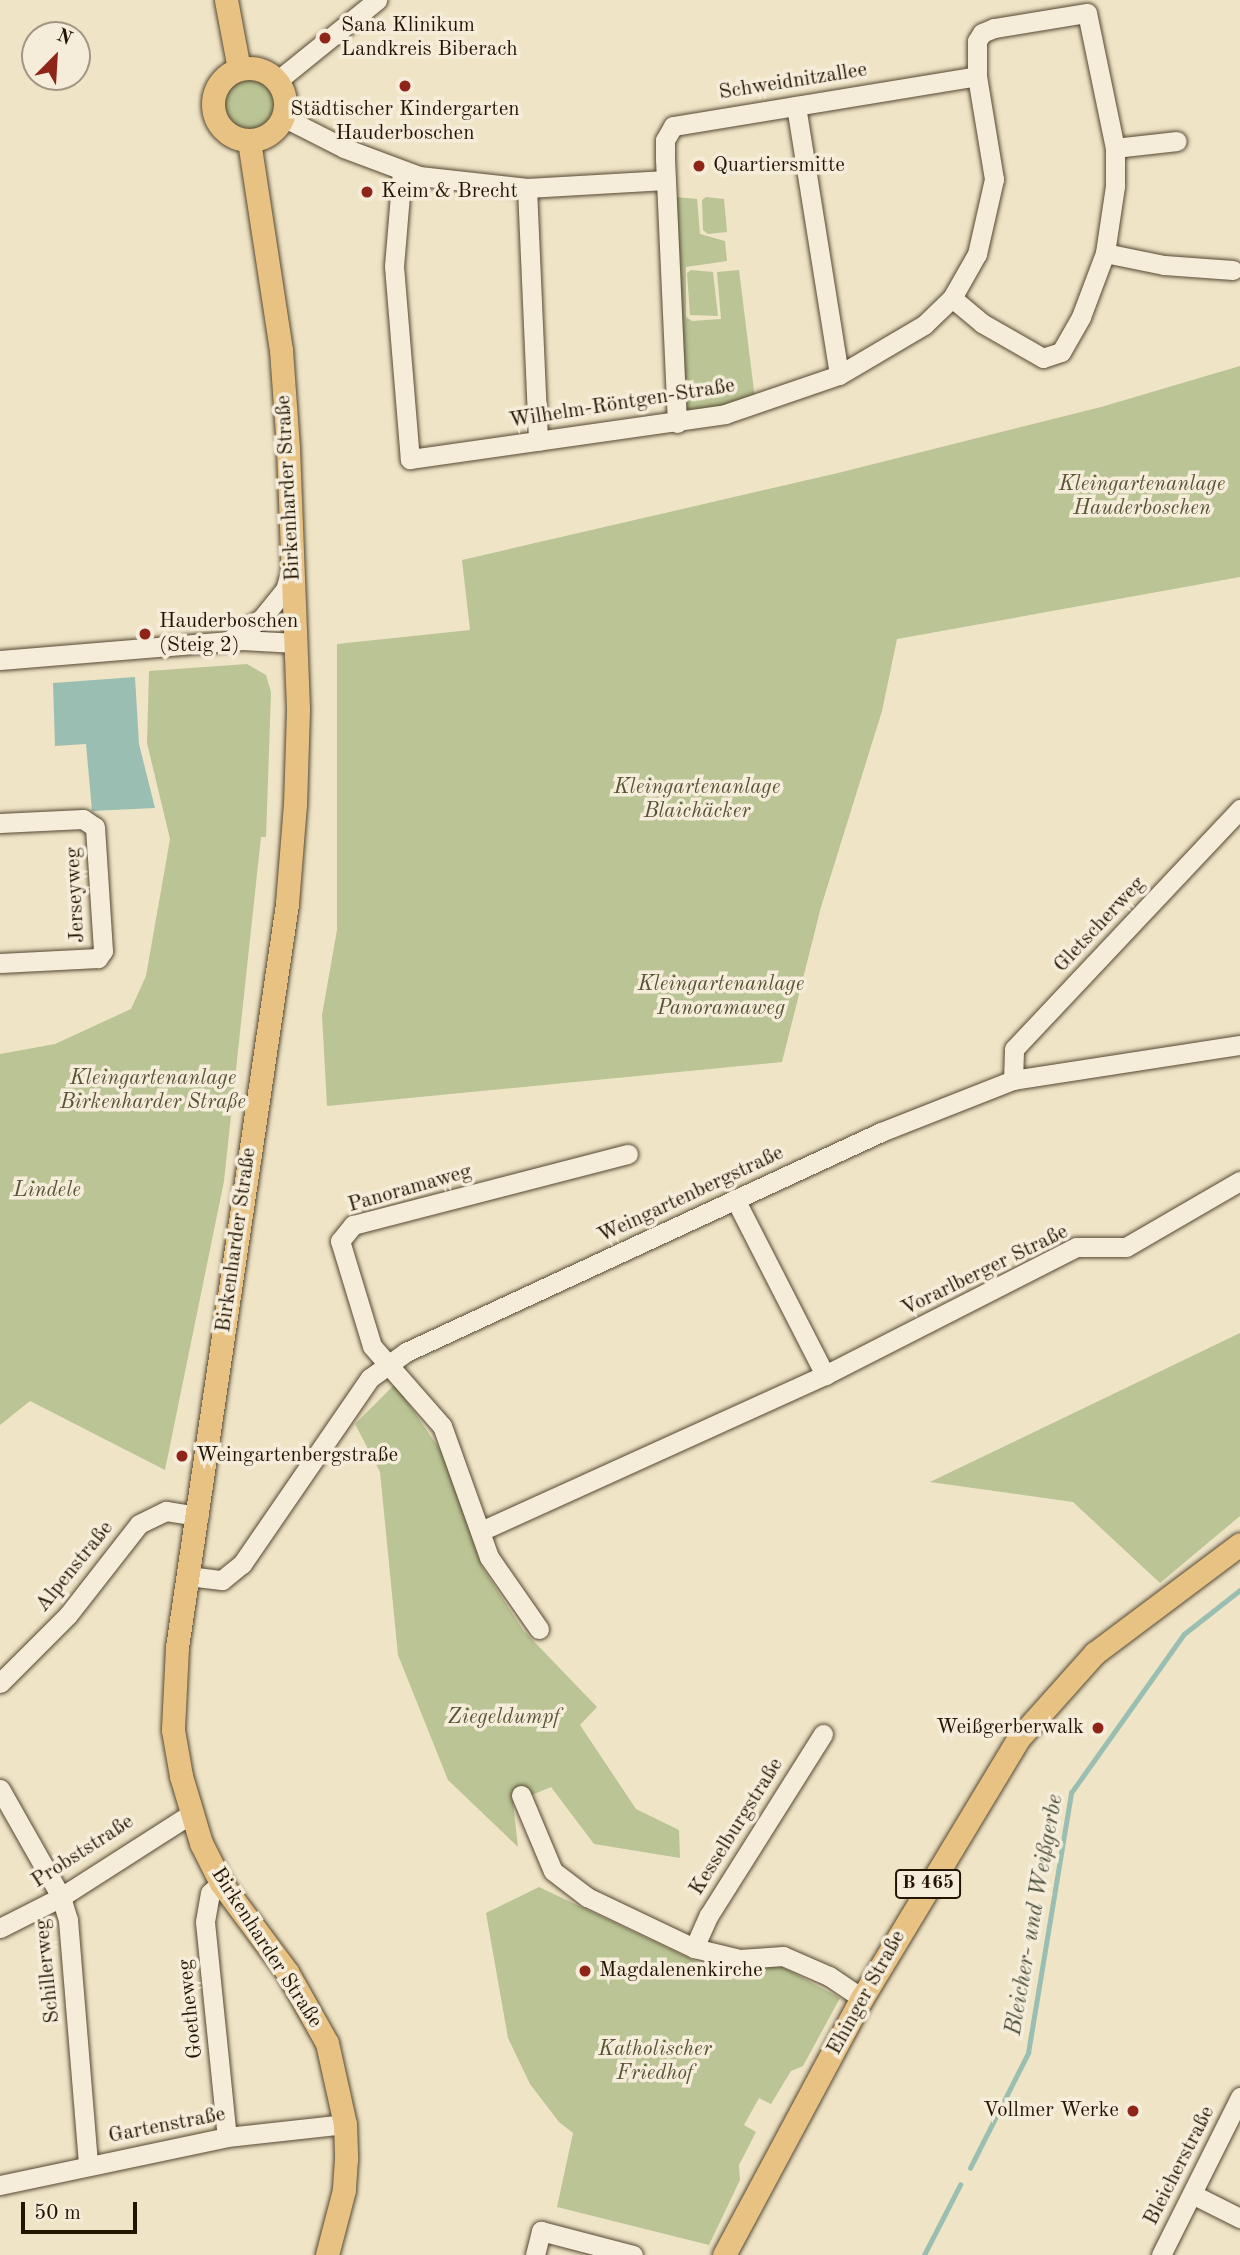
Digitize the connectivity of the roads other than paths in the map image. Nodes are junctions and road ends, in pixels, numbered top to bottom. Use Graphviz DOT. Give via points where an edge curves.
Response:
graph roads {
  1 [pos="226,0"];
  2 [pos="377,0"];
  3 [pos="239,69"];
  4 [pos="976,76"];
  5 [pos="276,81"];
  6 [pos="796,106"];
  7 [pos="283,117"];
  8 [pos="249,141"];
  9 [pos="1177,141"];
  10 [pos="1115,148"];
  11 [pos="402,172"];
  12 [pos="666,180"];
  13 [pos="527,188"];
  14 [pos="1105,253"];
  15 [pos="1233,270"];
  16 [pos="952,298"];
  17 [pos="839,375"];
  18 [pos="677,423"];
  19 [pos="538,441"];
  20 [pos="293,565"];
  21 [pos="225,642"];
  22 [pos="296,643"];
  23 [pos="0,660"];
  24 [pos="1240,809"];
  25 [pos="0,823"];
  26 [pos="0,963"];
  27 [pos="1240,1045"];
  28 [pos="1013,1080"];
  29 [pos="628,1154"];
  30 [pos="1240,1181"];
  31 [pos="735,1199"];
  32 [pos="387,1364"];
  33 [pos="825,1375"];
  34 [pos="199,1516"];
  35 [pos="481,1531"];
  36 [pos="1240,1544"];
  37 [pos="188,1576"];
  38 [pos="539,1629"];
  39 [pos="0,1683"];
  40 [pos="823,1734"];
  41 [pos="0,1789"];
  42 [pos="521,1795"];
  43 [pos="191,1814"];
  44 [pos="221,1883"];
  45 [pos="61,1897"];
  46 [pos="0,1928"];
  47 [pos="694,1948"];
  48 [pos="862,1998"];
  49 [pos="1240,2097"];
  50 [pos="345,2124"];
  51 [pos="227,2137"];
  52 [pos="88,2164"];
  53 [pos="0,2185"];
  54 [pos="1192,2194"];
  55 [pos="1240,2218"];
  56 [pos="327,2255"];
  57 [pos="536,2255"];
  58 [pos="633,2255"];
  59 [pos="724,2255"];
  60 [pos="1161,2255"];
  1 -- 3 [label="main road"];
  2 -- 5 [label="street"];
  3 -- 5 [label="main road" via="259,70"];
  3 -- 8 [label="main road" via="219,83 212,106 228,134"];
  4 -- 6 [label="street, Schweidnitzallee"];
  4 -- 10 [label="street, Wilhelm-Röntgen-Straße" via="975,53 982,33 1087,13"];
  4 -- 16 [label="street, Wilhelm-Röntgen-Straße" via="995,179 977,254"];
  5 -- 7 [label="main road" via="285,99"];
  6 -- 12 [label="street, Schweidnitzallee" via="673,126 665,140"];
  6 -- 17 [label="street"];
  7 -- 8 [label="main road" via="269,134"];
  7 -- 11 [label="street"];
  8 -- 20 [label="main road, Birkenharder Straße" via="281,350"];
  9 -- 10 [label="street"];
  10 -- 14 [label="street"];
  11 -- 13 [label="street"];
  11 -- 19 [label="street, Wilhelm-Röntgen-Straße" via="394,266 410,459"];
  12 -- 13 [label="street"];
  12 -- 18 [label="street, Schweidnitzallee"];
  13 -- 19 [label="street"];
  14 -- 15 [label="street" via="1164,265"];
  14 -- 16 [label="street" via="1081,317 1061,352 1051,358 1024,350"];
  16 -- 17 [label="street, Wilhelm-Röntgen-Straße" via="925,325"];
  17 -- 18 [label="street, Wilhelm-Röntgen-Straße" via="765,403"];
  18 -- 19 [label="street, Wilhelm-Röntgen-Straße"];
  20 -- 21 [label="street" via="285,590 262,618"];
  20 -- 22 [label="main road, Birkenharder Straße"];
  21 -- 22 [label="street"];
  21 -- 23 [label="street"];
  22 -- 34 [label="main road, Birkenharder Straße" via="297,750 288,904"];
  24 -- 28 [label="street, Gletscherweg" via="1014,1049"];
  25 -- 26 [label="street, Jerseyweg" via="83,819 95,827 103,951 98,958"];
  27 -- 28 [label="street, Weingartenbergstraße"];
  28 -- 31 [label="street, Weingartenbergstraße" via="881,1132"];
  29 -- 32 [label="street, Panoramaweg" via="346,1228 340,1248 372,1346"];
  30 -- 33 [label="street, Vorarlberger Straße" via="1126,1247 1076,1247"];
  31 -- 32 [label="street, Weingartenbergstraße"];
  31 -- 33 [label="street"];
  32 -- 35 [label="street" via="442,1426"];
  32 -- 37 [label="street, Weingartenbergstraße" via="335,1423 242,1564 222,1580"];
  33 -- 35 [label="street, Vorarlberger Straße"];
  34 -- 37 [label="main road, Birkenharder Straße"];
  34 -- 39 [label="street, Alpenstraße" via="166,1511 139,1524 68,1615"];
  35 -- 38 [label="street" via="505,1587"];
  36 -- 48 [label="main road, Ehinger Straße / B 465" via="1095,1653 1018,1739"];
  37 -- 43 [label="main road, Birkenharder Straße" via="177,1647 173,1730"];
  40 -- 47 [label="street, Kesselburgstraße" via="709,1915"];
  41 -- 45 [label="street, Schillerweg"];
  42 -- 47 [label="street" via="553,1871 623,1918"];
  43 -- 44 [label="main road, Birkenharder Straße"];
  43 -- 45 [label="street, Probststraße"];
  44 -- 50 [label="main road, Birkenharder Straße" via="287,1972 327,2043"];
  44 -- 51 [label="street, Goetheweg" via="210,1893 205,1922"];
  45 -- 46 [label="street, Probststraße"];
  45 -- 52 [label="street, Schillerweg" via="68,1920"];
  47 -- 48 [label="street" via="740,1959 783,1956 829,1976"];
  48 -- 59 [label="main road, Ehinger Straße / B 465"];
  49 -- 54 [label="street, Bleicherstraße"];
  50 -- 51 [label="street, Gartenstraße"];
  50 -- 56 [label="main road, Birkenharder Straße" via="344,2190"];
  51 -- 52 [label="street, Gartenstraße"];
  52 -- 53 [label="street, Gartenstraße"];
  54 -- 55 [label="street"];
  54 -- 60 [label="street, Bleicherstraße"];
  57 -- 58 [label="street" via="541,2231"];
}
